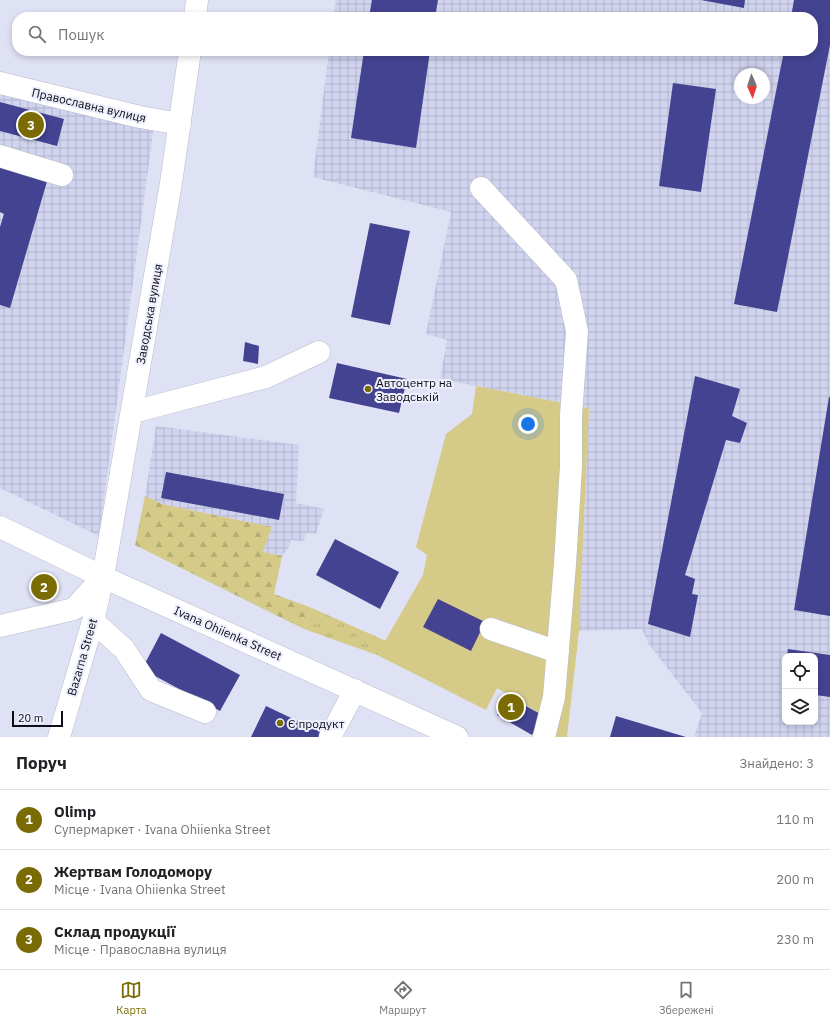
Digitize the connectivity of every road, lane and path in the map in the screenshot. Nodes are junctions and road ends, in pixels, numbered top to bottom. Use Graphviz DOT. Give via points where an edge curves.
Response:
graph roads {
  1 [pos="197,0"];
  2 [pos="196,12"];
  3 [pos="189,56"];
  4 [pos="0,83"];
  5 [pos="180,124"];
  6 [pos="0,156"];
  7 [pos="62,175"];
  8 [pos="481,188"];
  9 [pos="319,352"];
  10 [pos="132,412"];
  11 [pos="0,527"];
  12 [pos="103,576"];
  13 [pos="93,621"];
  14 [pos="0,626"];
  15 [pos="491,629"];
  16 [pos="558,652"];
  17 [pos="354,690"];
  18 [pos="205,712"];
  19 [pos="59,737"];
  20 [pos="330,737"];
  21 [pos="458,737"];
  22 [pos="544,737"];
  1 -- 2 [label="street"];
  3 -- 5 [label="street, Заводська вулиця"];
  4 -- 5 [label="street, Православна вулиця" via="140,117"];
  5 -- 10 [label="street, Заводська вулиця"];
  6 -- 7 [label="street"];
  8 -- 16 [label="street" via="566,280 577,331"];
  9 -- 10 [label="street" via="266,377"];
  10 -- 12 [label="street, Заводська вулиця"];
  11 -- 12 [label="street, Ivana Ohiienka Street"];
  12 -- 13 [label="street, Bazarna Street"];
  12 -- 14 [label="street" via="74,610"];
  12 -- 17 [label="street, Ivana Ohiienka Street"];
  13 -- 18 [label="street" via="124,649 151,690"];
  13 -- 19 [label="street, Bazarna Street"];
  15 -- 16 [label="street"];
  16 -- 22 [label="street" via="554,696"];
  17 -- 20 [label="street"];
  17 -- 21 [label="street, Ivana Ohiienka Street"];
}
